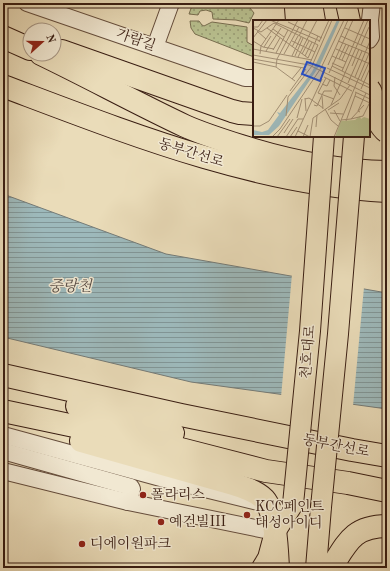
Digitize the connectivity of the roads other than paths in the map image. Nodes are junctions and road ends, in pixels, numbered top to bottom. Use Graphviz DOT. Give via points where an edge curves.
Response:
graph roads {
  1 [pos="27,3"];
  2 [pos="170,3"];
  3 [pos="300,3"];
  4 [pos="312,3"];
  5 [pos="346,3"];
  6 [pos="372,3"];
  7 [pos="297,20"];
  8 [pos="315,20"];
  9 [pos="350,20"];
  10 [pos="370,20"];
  11 [pos="370,20"];
  12 [pos="3,30"];
  13 [pos="3,37"];
  14 [pos="22,37"];
  15 [pos="370,38"];
  16 [pos="22,45"];
  17 [pos="155,47"];
  18 [pos="62,51"];
  19 [pos="57,62"];
  20 [pos="251,80"];
  21 [pos="3,86"];
  22 [pos="380,97"];
  23 [pos="253,114"];
  24 [pos="387,132"];
  25 [pos="324,137"];
  26 [pos="354,137"];
  27 [pos="387,172"];
  28 [pos="387,191"];
  29 [pos="3,375"];
  30 [pos="3,379"];
  31 [pos="3,411"];
  32 [pos="3,419"];
  33 [pos="3,435"];
  34 [pos="3,451"];
  35 [pos="387,456"];
  36 [pos="3,471"];
  37 [pos="315,478"];
  38 [pos="387,490"];
  39 [pos="128,502"];
  40 [pos="267,503"];
  41 [pos="293,504"];
  42 [pos="387,526"];
  43 [pos="275,532"];
  44 [pos="336,563"];
  45 [pos="262,568"];
  46 [pos="278,568"];
  47 [pos="283,568"];
  48 [pos="316,568"];
  1 -- 17 [label="street, 가람길"];
  2 -- 17 [label="street"];
  3 -- 7 [label="highway" via="296,8"];
  4 -- 8 [label="main road"];
  5 -- 9 [label="main road"];
  6 -- 11 [label="street"];
  10 -- 15 [label="street"];
  12 -- 14 [label="highway"];
  13 -- 16 [label="highway"];
  17 -- 20 [label="street, 가람길"];
  18 -- 23 [label="highway" via="244,114"];
  19 -- 27 [label="highway" via="186,126 221,140 307,164"];
  21 -- 28 [label="highway, 동부간선로" via="141,138 200,157 325,185"];
  22 -- 24 [label="highway, bridge" via="372,93 377,118"];
  25 -- 41 [label="main road, 천호대로, bridge"];
  26 -- 48 [label="main road, 천호대로, bridge"];
  29 -- 35 [label="highway, 동부간선로" via="181,415"];
  30 -- 37 [label="highway" via="43,397 215,444 268,465"];
  31 -- 37 [label="highway" via="169,446 266,471"];
  32 -- 40 [label="highway" via="233,484 257,494"];
  33 -- 40 [label="street" via="168,480"];
  34 -- 39 [label="street" via="132,487"];
  36 -- 39 [label="street"];
  37 -- 38 [label="highway"];
  39 -- 43 [label="street"];
  40 -- 43 [label="highway"];
  41 -- 43 [label="main road"];
  41 -- 47 [label="main road, 천호대로"];
  42 -- 44 [label="highway" via="375,526 350,538"];
  43 -- 45 [label="main road" via="268,558"];
  43 -- 46 [label="highway"];
}
